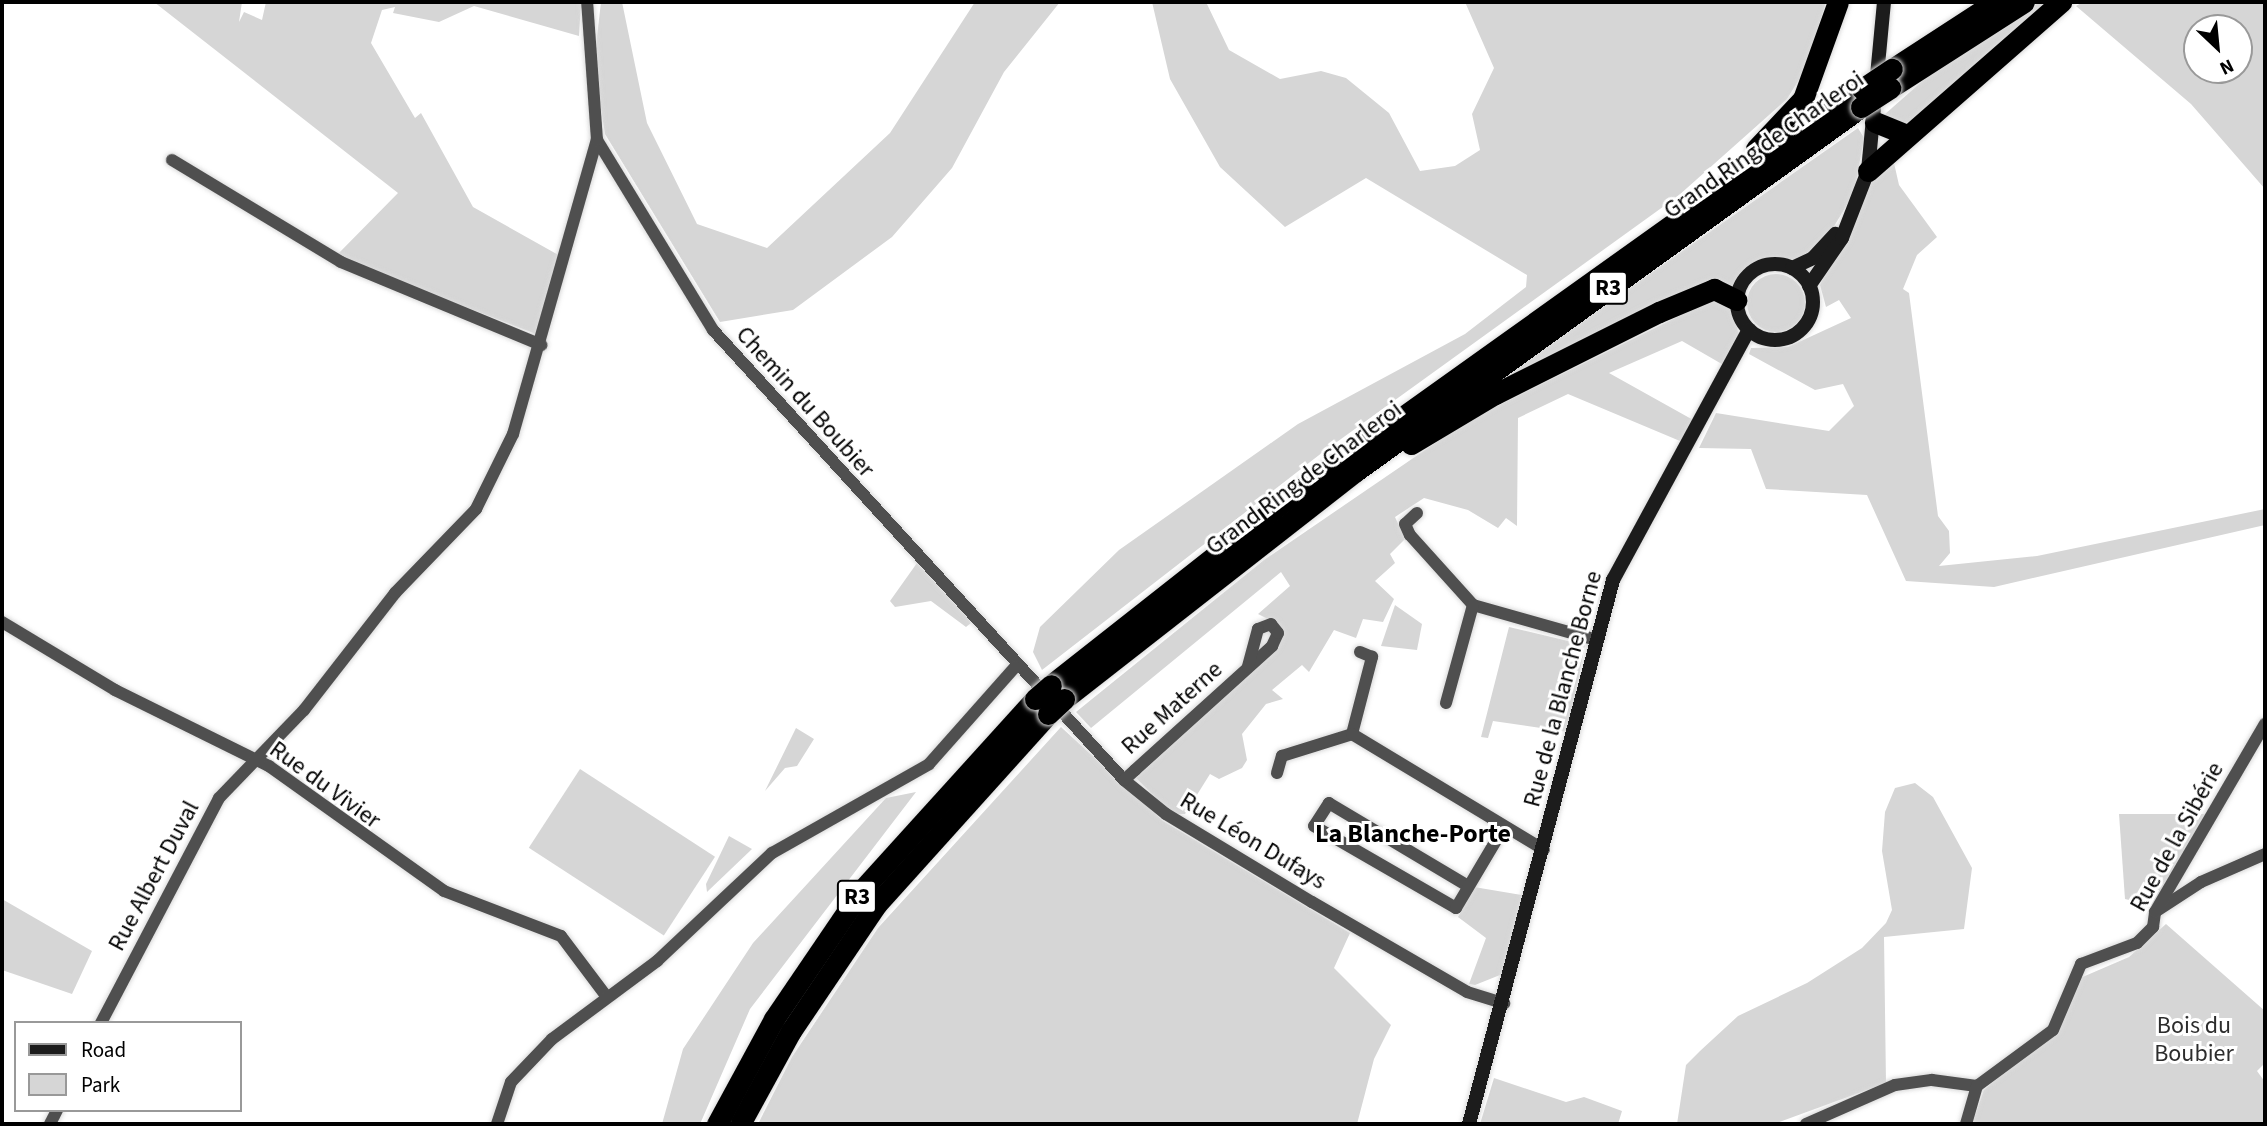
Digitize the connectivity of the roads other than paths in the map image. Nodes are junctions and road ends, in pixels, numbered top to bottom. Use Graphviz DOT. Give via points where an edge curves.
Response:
graph roads {
  1 [pos="587,2"];
  2 [pos="1838,2"];
  3 [pos="1884,2"];
  4 [pos="1995,2"];
  5 [pos="2024,2"];
  6 [pos="2061,2"];
  7 [pos="1891,78"];
  8 [pos="1866,106"];
  9 [pos="1907,135"];
  10 [pos="597,140"];
  11 [pos="172,160"];
  12 [pos="1868,171"];
  13 [pos="1741,173"];
  14 [pos="1851,214"];
  15 [pos="1792,268"];
  16 [pos="1809,286"];
  17 [pos="1737,300"];
  18 [pos="1749,330"];
  19 [pos="541,345"];
  20 [pos="1356,471"];
  21 [pos="1417,513"];
  22 [pos="1472,605"];
  23 [pos="2,622"];
  24 [pos="1597,640"];
  25 [pos="1360,652"];
  26 [pos="1015,667"];
  27 [pos="1248,667"];
  28 [pos="1050,699"];
  29 [pos="1446,703"];
  30 [pos="2265,724"];
  31 [pos="1352,734"];
  32 [pos="258,759"];
  33 [pos="1277,773"];
  34 [pos="1124,780"];
  35 [pos="1504,827"];
  36 [pos="1544,850"];
  37 [pos="2265,854"];
  38 [pos="1468,886"];
  39 [pos="2155,912"];
  40 [pos="606,996"];
  41 [pos="1504,1003"];
  42 [pos="102,1021"];
  43 [pos="1977,1086"];
  44 [pos="497,1124"];
  45 [pos="717,1124"];
  46 [pos="740,1124"];
  47 [pos="1469,1124"];
  48 [pos="1806,1124"];
  49 [pos="1966,1124"];
  1 -- 10 [label="street"];
  2 -- 13 [label="highway" via="1803,99"];
  3 -- 8 [label="street"];
  4 -- 7 [label="highway, Grand Ring de Charleroi / R3"];
  5 -- 7 [label="highway, Grand Ring de Charleroi / R3"];
  6 -- 9 [label="highway"];
  7 -- 8 [label="highway, Grand Ring de Charleroi / R3, bridge"];
  8 -- 9 [label="highway"];
  8 -- 12 [label="street"];
  8 -- 13 [label="highway, Grand Ring de Charleroi / R3"];
  8 -- 20 [label="highway, Grand Ring de Charleroi / R3"];
  9 -- 12 [label="highway"];
  10 -- 19 [label="street, Rue Albert Duval"];
  10 -- 26 [label="street, Chemin du Boubier" via="713,330"];
  11 -- 19 [label="street" via="341,262"];
  12 -- 14 [label="street"];
  13 -- 28 [label="highway, Grand Ring de Charleroi / R3" via="1278,506"];
  14 -- 15 [label="street" via="1813,258"];
  14 -- 16 [label="street"];
  15 -- 16 [label="street"];
  15 -- 17 [label="street" via="1756,269"];
  16 -- 18 [label="street" via="1811,310 1798,331 1773,339"];
  17 -- 18 [label="street"];
  17 -- 20 [label="highway" via="1714,289 1659,312"];
  18 -- 24 [label="street, Rue de la Blanche Borne" via="1613,580"];
  19 -- 32 [label="street, Rue Albert Duval" via="513,435 476,509 395,593"];
  20 -- 28 [label="highway, Grand Ring de Charleroi / R3"];
  21 -- 22 [label="street" via="1405,524 1410,535"];
  22 -- 24 [label="street"];
  22 -- 29 [label="street"];
  23 -- 32 [label="street, Rue du Vivier" via="116,690"];
  24 -- 36 [label="street, Rue de la Blanche Borne"];
  25 -- 31 [label="street" via="1372,657"];
  26 -- 34 [label="street, Rue Léon Dufays"];
  26 -- 40 [label="street" via="929,764 772,853 657,961"];
  27 -- 34 [label="street, Rue Materne"];
  28 -- 45 [label="highway, Grand Ring de Charleroi / R3" via="861,891 774,1019"];
  28 -- 46 [label="highway, Grand Ring de Charleroi / R3" via="876,905 790,1031"];
  30 -- 39 [label="street, Rue de la Sibérie"];
  31 -- 33 [label="street" via="1282,755"];
  31 -- 35 [label="street"];
  32 -- 40 [label="street, Rue du Vivier" via="443,891 561,936"];
  32 -- 42 [label="street, Rue Albert Duval" via="219,798 186,852"];
  34 -- 41 [label="street, Rue Léon Dufays" via="1166,814 1324,909 1467,992"];
  35 -- 36 [label="street"];
  35 -- 38 [label="street"];
  36 -- 41 [label="street, Rue de la Blanche Borne"];
  37 -- 39 [label="street"];
  38 -- 38 [label="street" via="1329,803 1314,826 1456,908"];
  39 -- 43 [label="street, Rue de la Sibérie" via="2153,927 2137,943 2081,964 2053,1030"];
  40 -- 44 [label="street" via="511,1082"];
  41 -- 47 [label="street, Rue de la Blanche Borne"];
  43 -- 48 [label="street" via="1932,1080 1895,1085"];
  43 -- 49 [label="street"];
}
